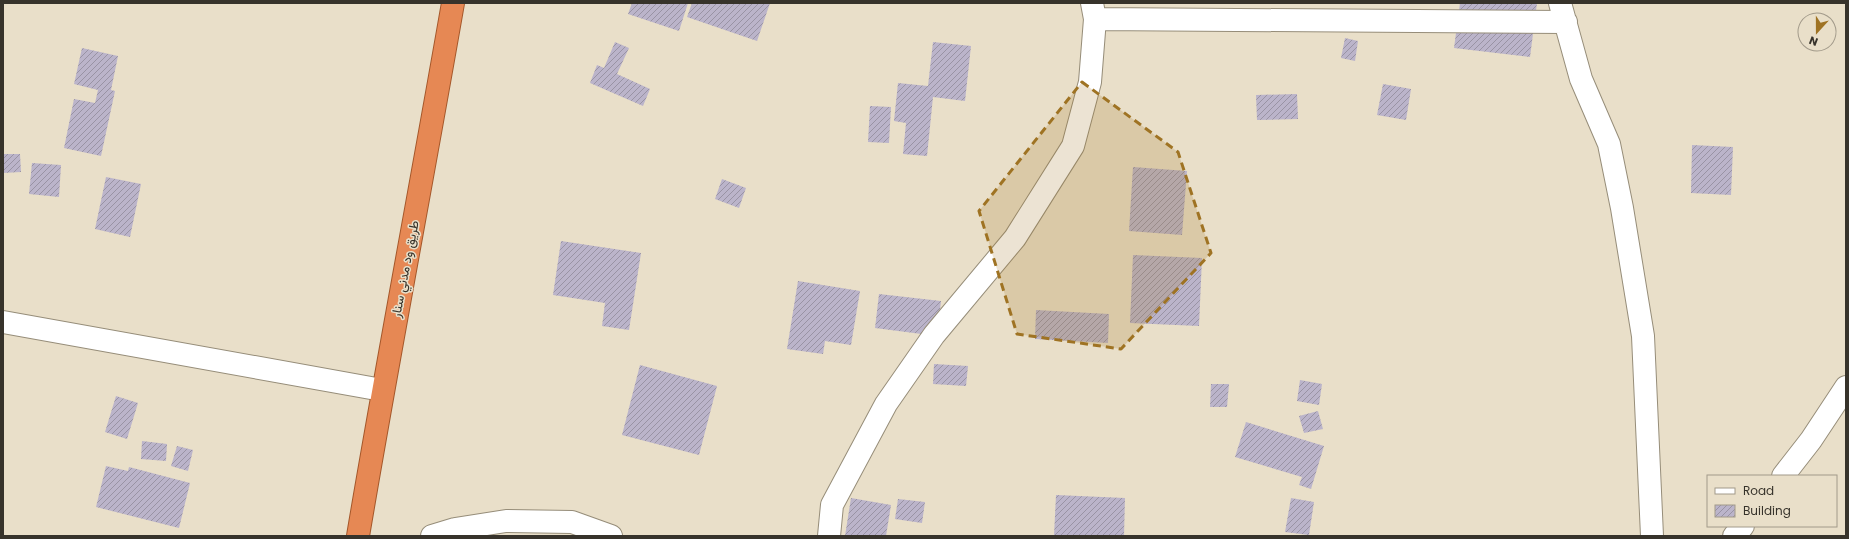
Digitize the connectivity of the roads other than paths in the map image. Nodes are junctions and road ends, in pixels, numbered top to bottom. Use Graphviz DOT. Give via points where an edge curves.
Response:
graph roads {
  1 [pos="453,3"];
  2 [pos="1094,11"];
  3 [pos="1563,13"];
  4 [pos="3,322"];
  5 [pos="1846,387"];
  6 [pos="382,390"];
  7 [pos="1784,475"];
  8 [pos="1742,527"];
  9 [pos="571,529"];
  10 [pos="358,536"];
  11 [pos="432,536"];
  12 [pos="611,536"];
  13 [pos="829,536"];
  14 [pos="1652,536"];
  15 [pos="1734,536"];
  1 -- 6 [label="highway, طريق ود مدني سنار"];
  2 -- 3 [label="street"];
  2 -- 13 [label="street" via="1090,82 1073,146 1015,238 934,335 886,404 832,505"];
  3 -- 14 [label="street" via="1581,78 1609,144 1624,216 1643,336"];
  4 -- 6 [label="street"];
  5 -- 7 [label="street" via="1811,440"];
  6 -- 10 [label="highway, طريق ود مدني سنار"];
  8 -- 15 [label="street"];
  9 -- 11 [label="street" via="506,521 455,529"];
  9 -- 12 [label="street"];
}
